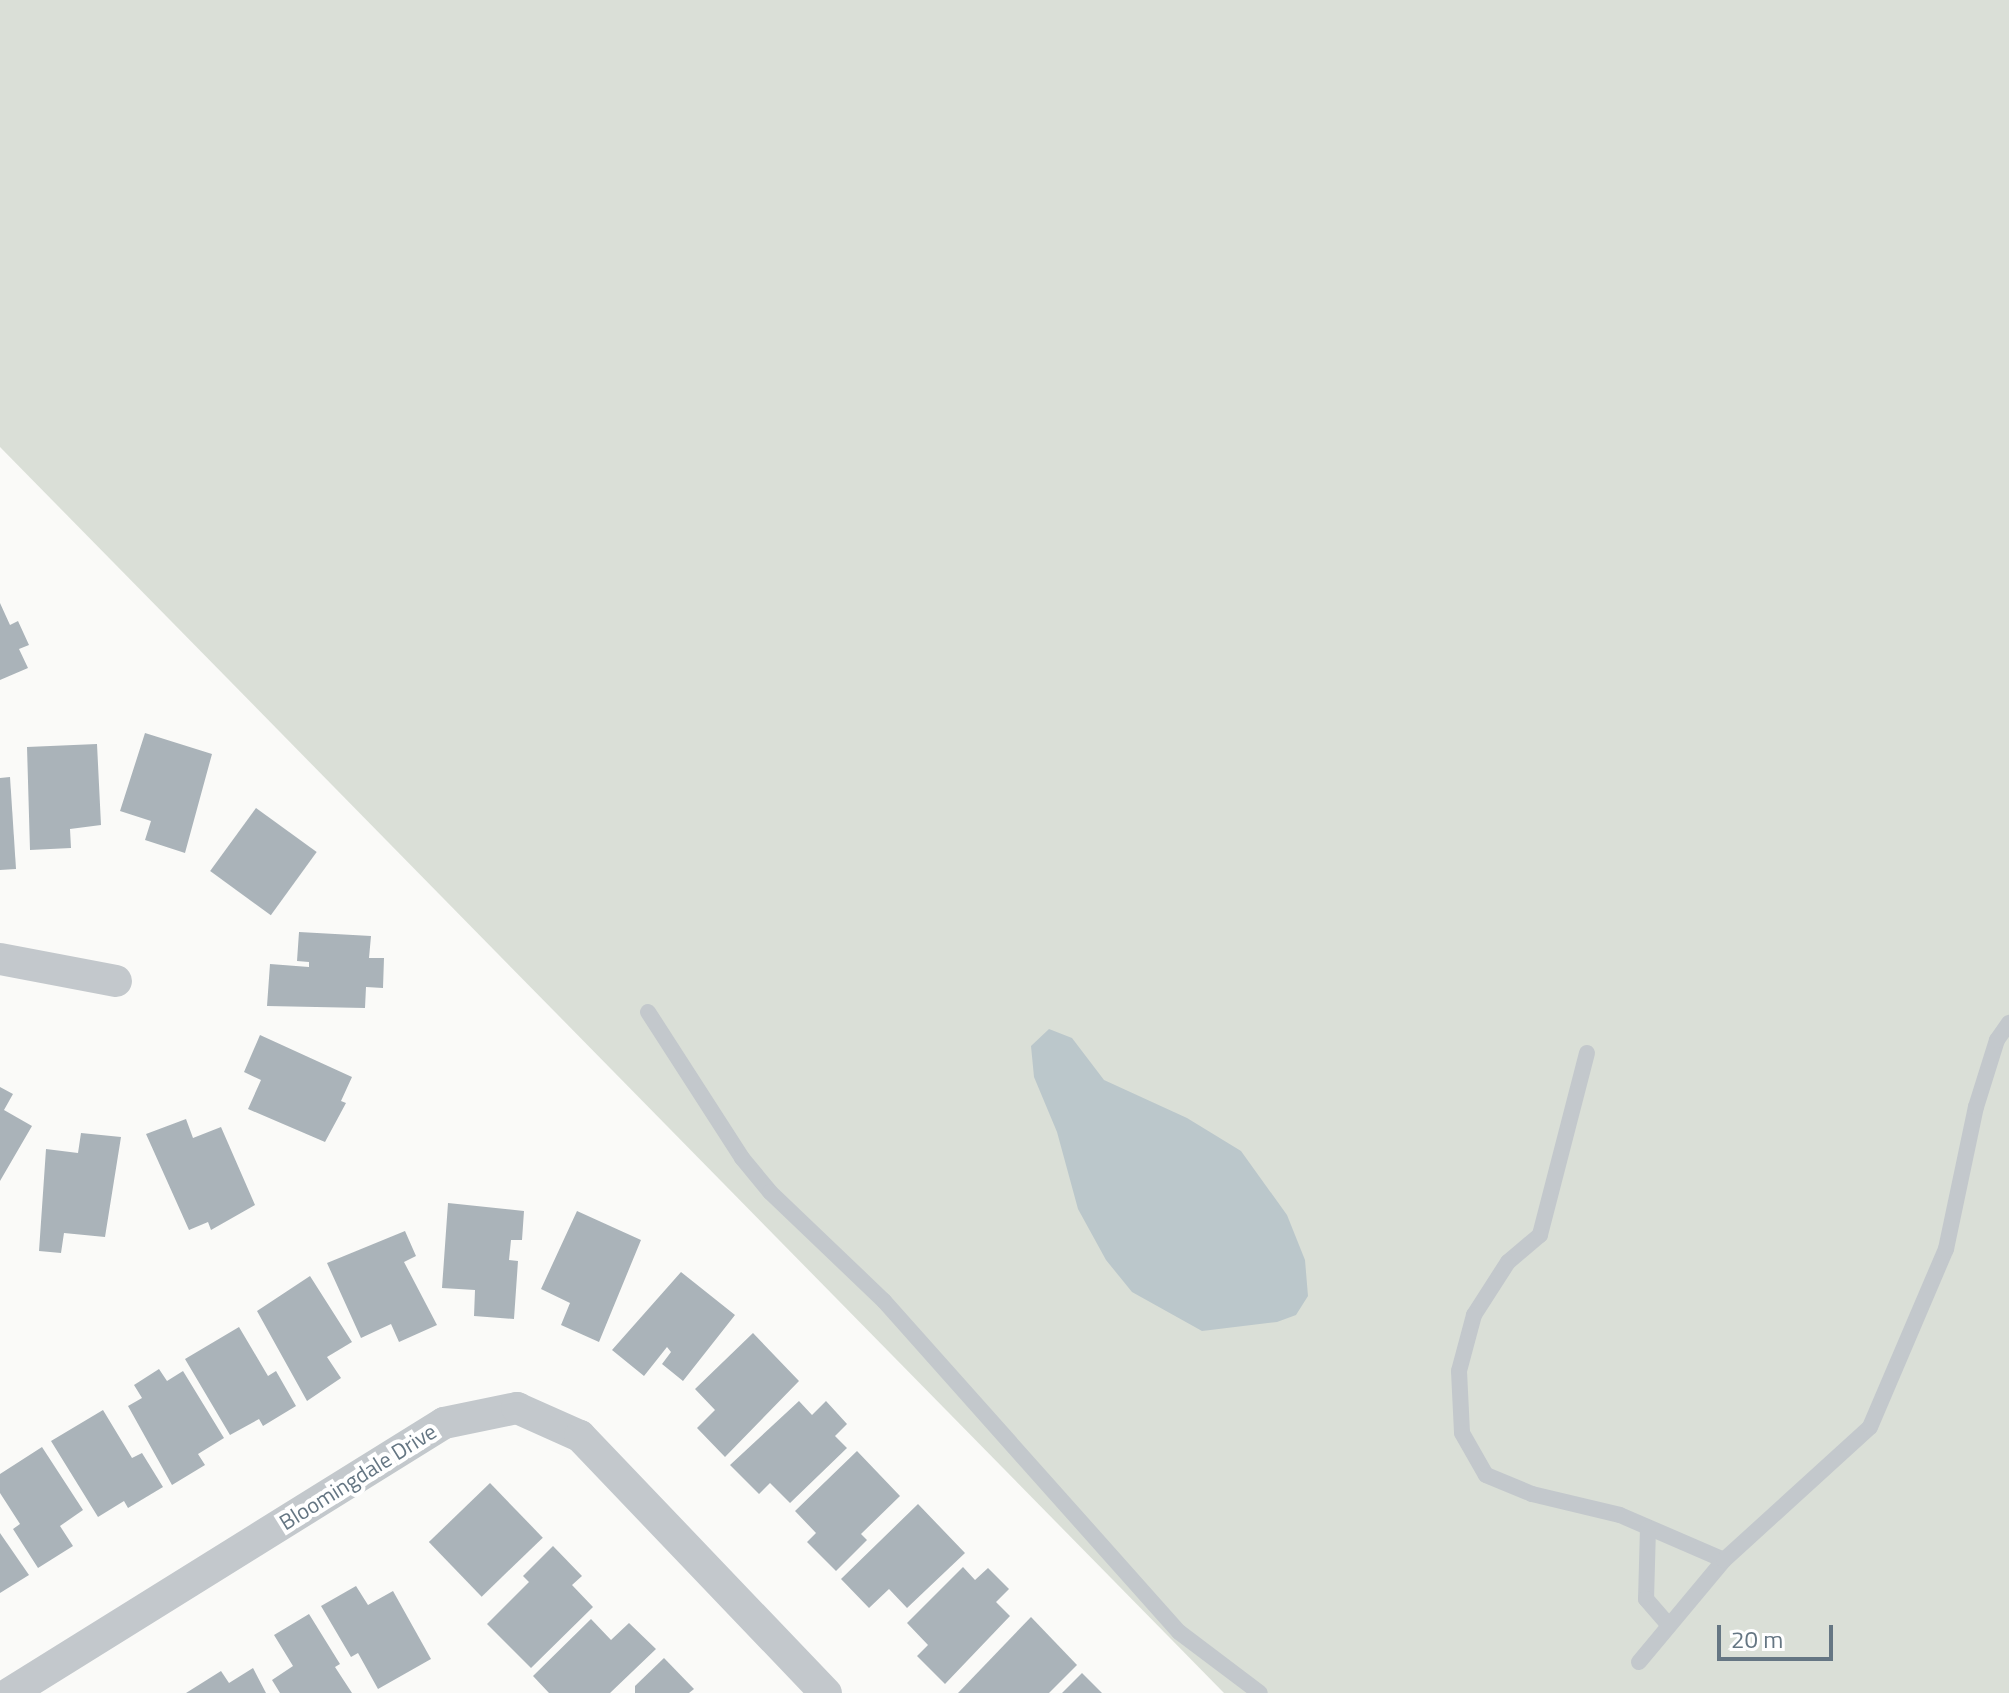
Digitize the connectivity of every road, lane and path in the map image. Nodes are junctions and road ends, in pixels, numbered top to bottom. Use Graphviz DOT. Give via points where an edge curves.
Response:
graph roads {
  1 [pos="0,959"];
  2 [pos="116,981"];
  3 [pos="648,1012"];
  4 [pos="2009,1023"];
  5 [pos="1587,1053"];
  6 [pos="1648,1528"];
  7 [pos="1724,1560"];
  8 [pos="1669,1625"];
  9 [pos="1639,1662"];
  10 [pos="10,1693"];
  11 [pos="826,1693"];
  12 [pos="1260,1693"];
  1 -- 2 [label="street"];
  3 -- 12 [label="lane" via="742,1158 770,1192 884,1301 1179,1632"];
  4 -- 7 [label="lane" via="1997,1040 1976,1107 1946,1249 1870,1427"];
  5 -- 6 [label="lane" via="1540,1235 1508,1262 1474,1315 1459,1371 1462,1433 1486,1475"];
  6 -- 7 [label="lane"];
  6 -- 8 [label="lane" via="1646,1599"];
  7 -- 8 [label="lane"];
  8 -- 9 [label="lane"];
  10 -- 11 [label="street, Bloomingdale Drive" via="444,1423 517,1408 580,1436"];
}
